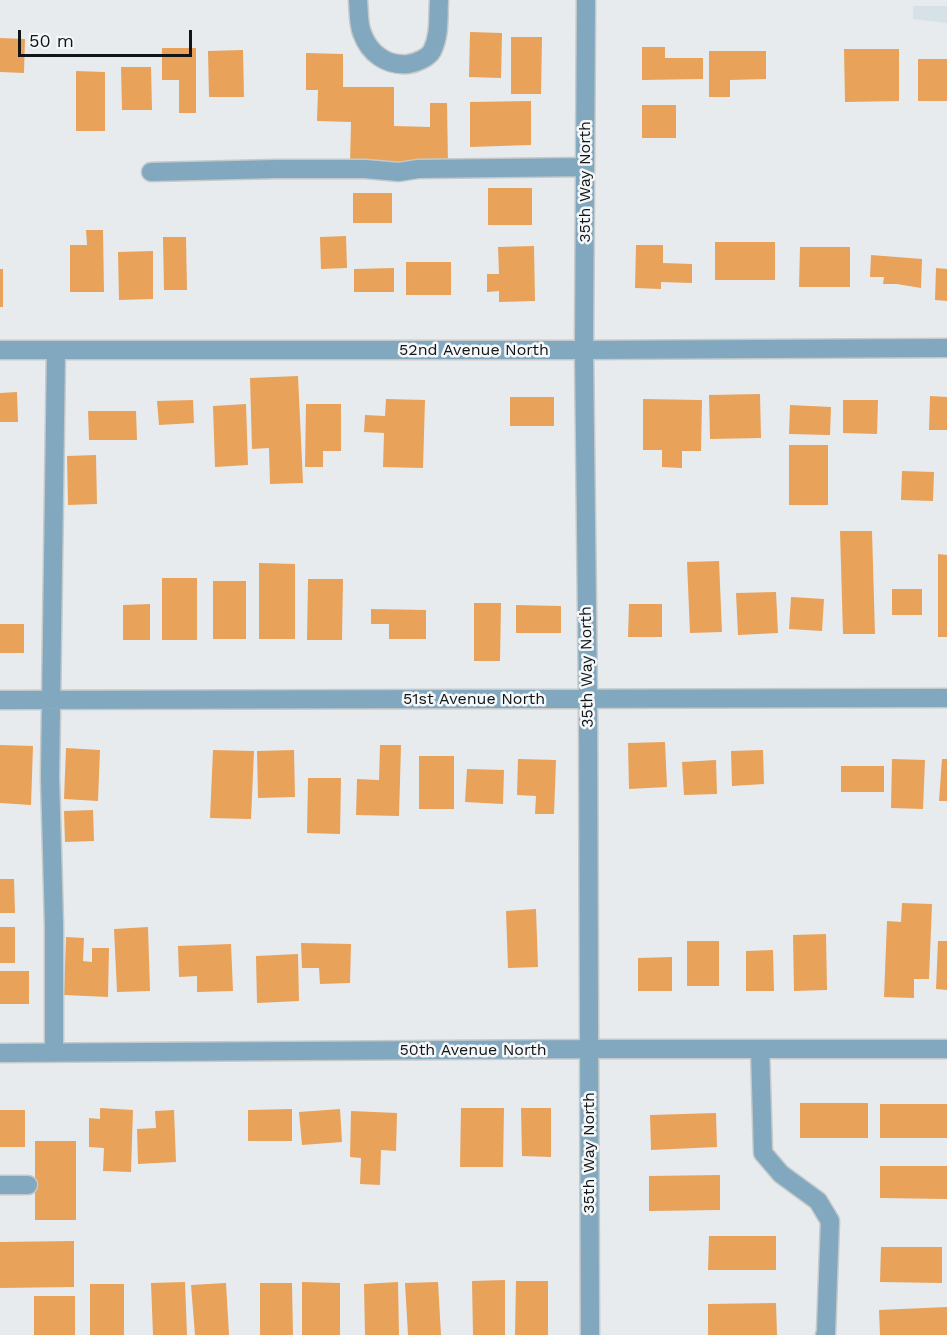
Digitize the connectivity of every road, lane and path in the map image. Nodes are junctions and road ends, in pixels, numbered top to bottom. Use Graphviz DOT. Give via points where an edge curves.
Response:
graph roads {
  1 [pos="358,0"];
  2 [pos="439,0"];
  3 [pos="586,0"];
  4 [pos="585,167"];
  5 [pos="151,172"];
  6 [pos="947,348"];
  7 [pos="0,350"];
  8 [pos="56,350"];
  9 [pos="584,350"];
  10 [pos="947,698"];
  11 [pos="588,699"];
  12 [pos="0,700"];
  13 [pos="52,700"];
  14 [pos="589,1049"];
  15 [pos="760,1049"];
  16 [pos="947,1049"];
  17 [pos="0,1053"];
  18 [pos="54,1053"];
  19 [pos="0,1185"];
  20 [pos="28,1185"];
  21 [pos="590,1335"];
  22 [pos="825,1335"];
  1 -- 2 [label="street" via="361,31 368,46 381,59 396,65 414,63 430,54 436,41"];
  3 -- 4 [label="street, 35th Way North"];
  4 -- 5 [label="street"];
  4 -- 9 [label="street, 35th Way North"];
  6 -- 9 [label="street, 52nd Avenue North"];
  7 -- 8 [label="street, 52nd Avenue North"];
  8 -- 9 [label="street, 52nd Avenue North"];
  8 -- 13 [label="street"];
  9 -- 11 [label="street, 35th Way North"];
  10 -- 11 [label="street, 51st Avenue North"];
  11 -- 13 [label="street, 51st Avenue North"];
  11 -- 14 [label="street, 35th Way North"];
  12 -- 13 [label="street, 51st Avenue North"];
  13 -- 18 [label="street"];
  14 -- 15 [label="street, 50th Avenue North"];
  14 -- 18 [label="street, 50th Avenue North"];
  14 -- 21 [label="street, 35th Way North"];
  15 -- 16 [label="street, 50th Avenue North"];
  15 -- 22 [label="street" via="762,1153 781,1174 818,1201 830,1221"];
  17 -- 18 [label="street, 50th Avenue North"];
  19 -- 20 [label="street"];
}
